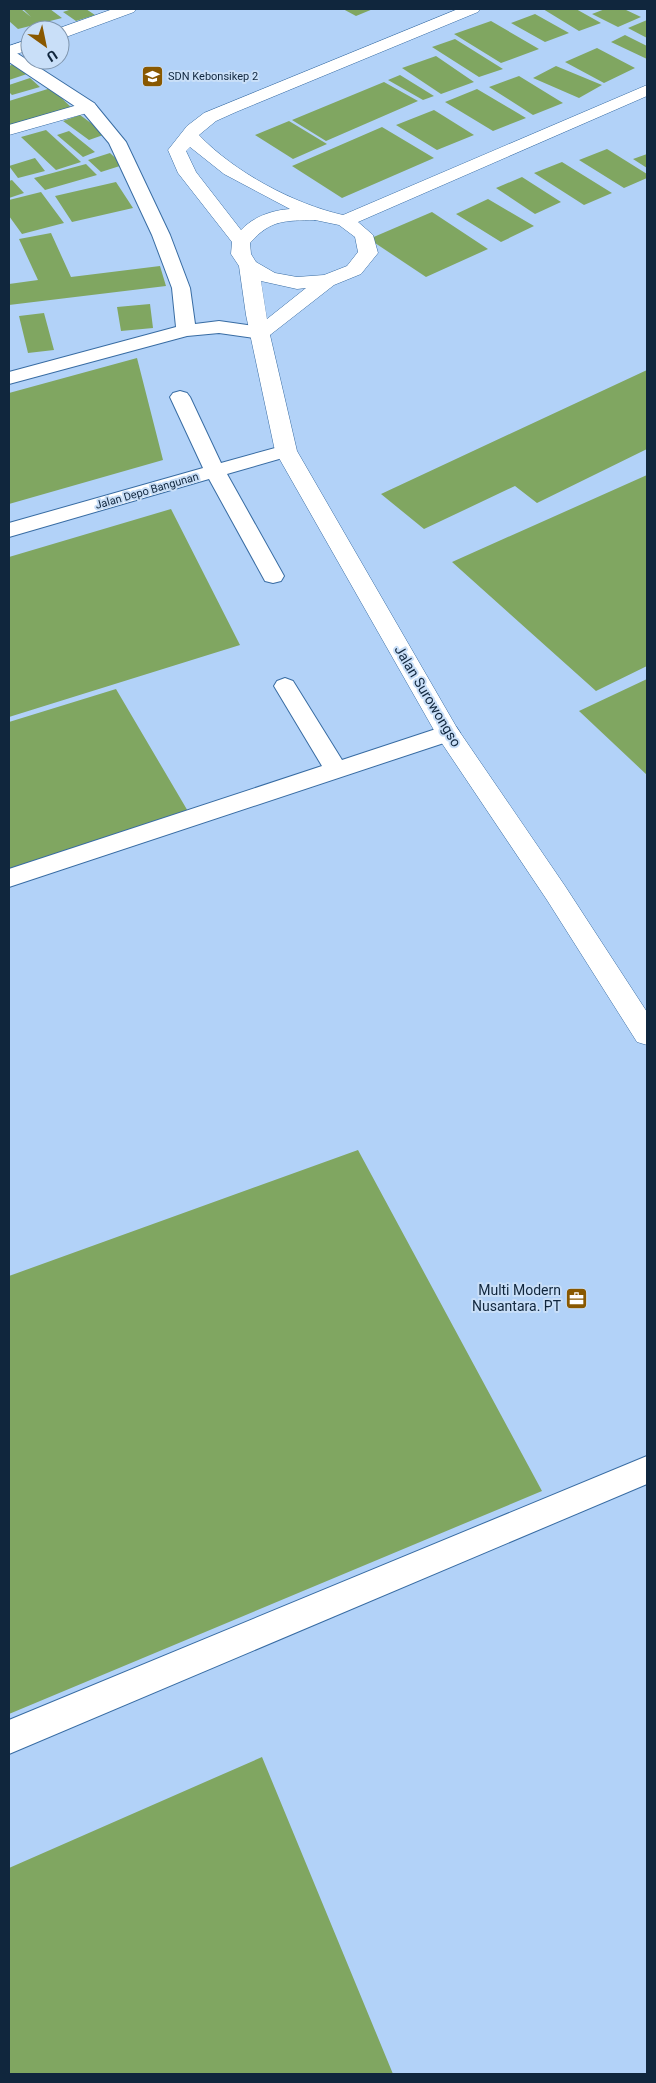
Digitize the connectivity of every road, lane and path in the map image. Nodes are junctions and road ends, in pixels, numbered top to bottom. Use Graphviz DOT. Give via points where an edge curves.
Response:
graph roads {
  1 [pos="128,9"];
  2 [pos="472,9"];
  3 [pos="70,29"];
  4 [pos="9,55"];
  5 [pos="647,90"];
  6 [pos="88,107"];
  7 [pos="9,130"];
  8 [pos="190,136"];
  9 [pos="315,214"];
  10 [pos="345,221"];
  11 [pos="241,242"];
  12 [pos="249,266"];
  13 [pos="327,281"];
  14 [pos="186,330"];
  15 [pos="261,333"];
  16 [pos="9,378"];
  17 [pos="180,397"];
  18 [pos="286,451"];
  19 [pos="215,471"];
  20 [pos="9,530"];
  21 [pos="273,576"];
  22 [pos="285,686"];
  23 [pos="448,733"];
  24 [pos="336,770"];
  25 [pos="9,878"];
  26 [pos="647,1034"];
  27 [pos="647,1470"];
  28 [pos="9,1737"];
  1 -- 3 [label="street"];
  2 -- 8 [label="street" via="210,117"];
  4 -- 6 [label="lane"];
  5 -- 10 [label="street"];
  6 -- 7 [label="street"];
  6 -- 14 [label="lane" via="117,142 161,236 181,288"];
  8 -- 9 [label="street" via="201,150 264,192"];
  8 -- 11 [label="street" via="177,150 187,173"];
  9 -- 10 [label="street"];
  9 -- 11 [label="street" via="283,215 256,226"];
  10 -- 13 [label="street" via="364,236 368,253 354,270"];
  11 -- 12 [label="street, Jalan Surowongso" via="241,254"];
  12 -- 13 [label="street" via="269,278 297,283"];
  12 -- 15 [label="street, Jalan Surowongso"];
  13 -- 15 [label="street"];
  14 -- 15 [label="lane" via="219,327"];
  14 -- 16 [label="lane"];
  15 -- 18 [label="street, Jalan Surowongso"];
  17 -- 19 [label="lane"];
  18 -- 19 [label="lane, Jalan Depo Bangunan"];
  18 -- 23 [label="street, Jalan Surowongso"];
  19 -- 20 [label="lane, Jalan Depo Bangunan"];
  19 -- 21 [label="lane"];
  22 -- 24 [label="lane"];
  23 -- 24 [label="lane"];
  23 -- 26 [label="street, Jalan Surowongso"];
  24 -- 25 [label="lane"];
  27 -- 28 [label="lane"];
}
